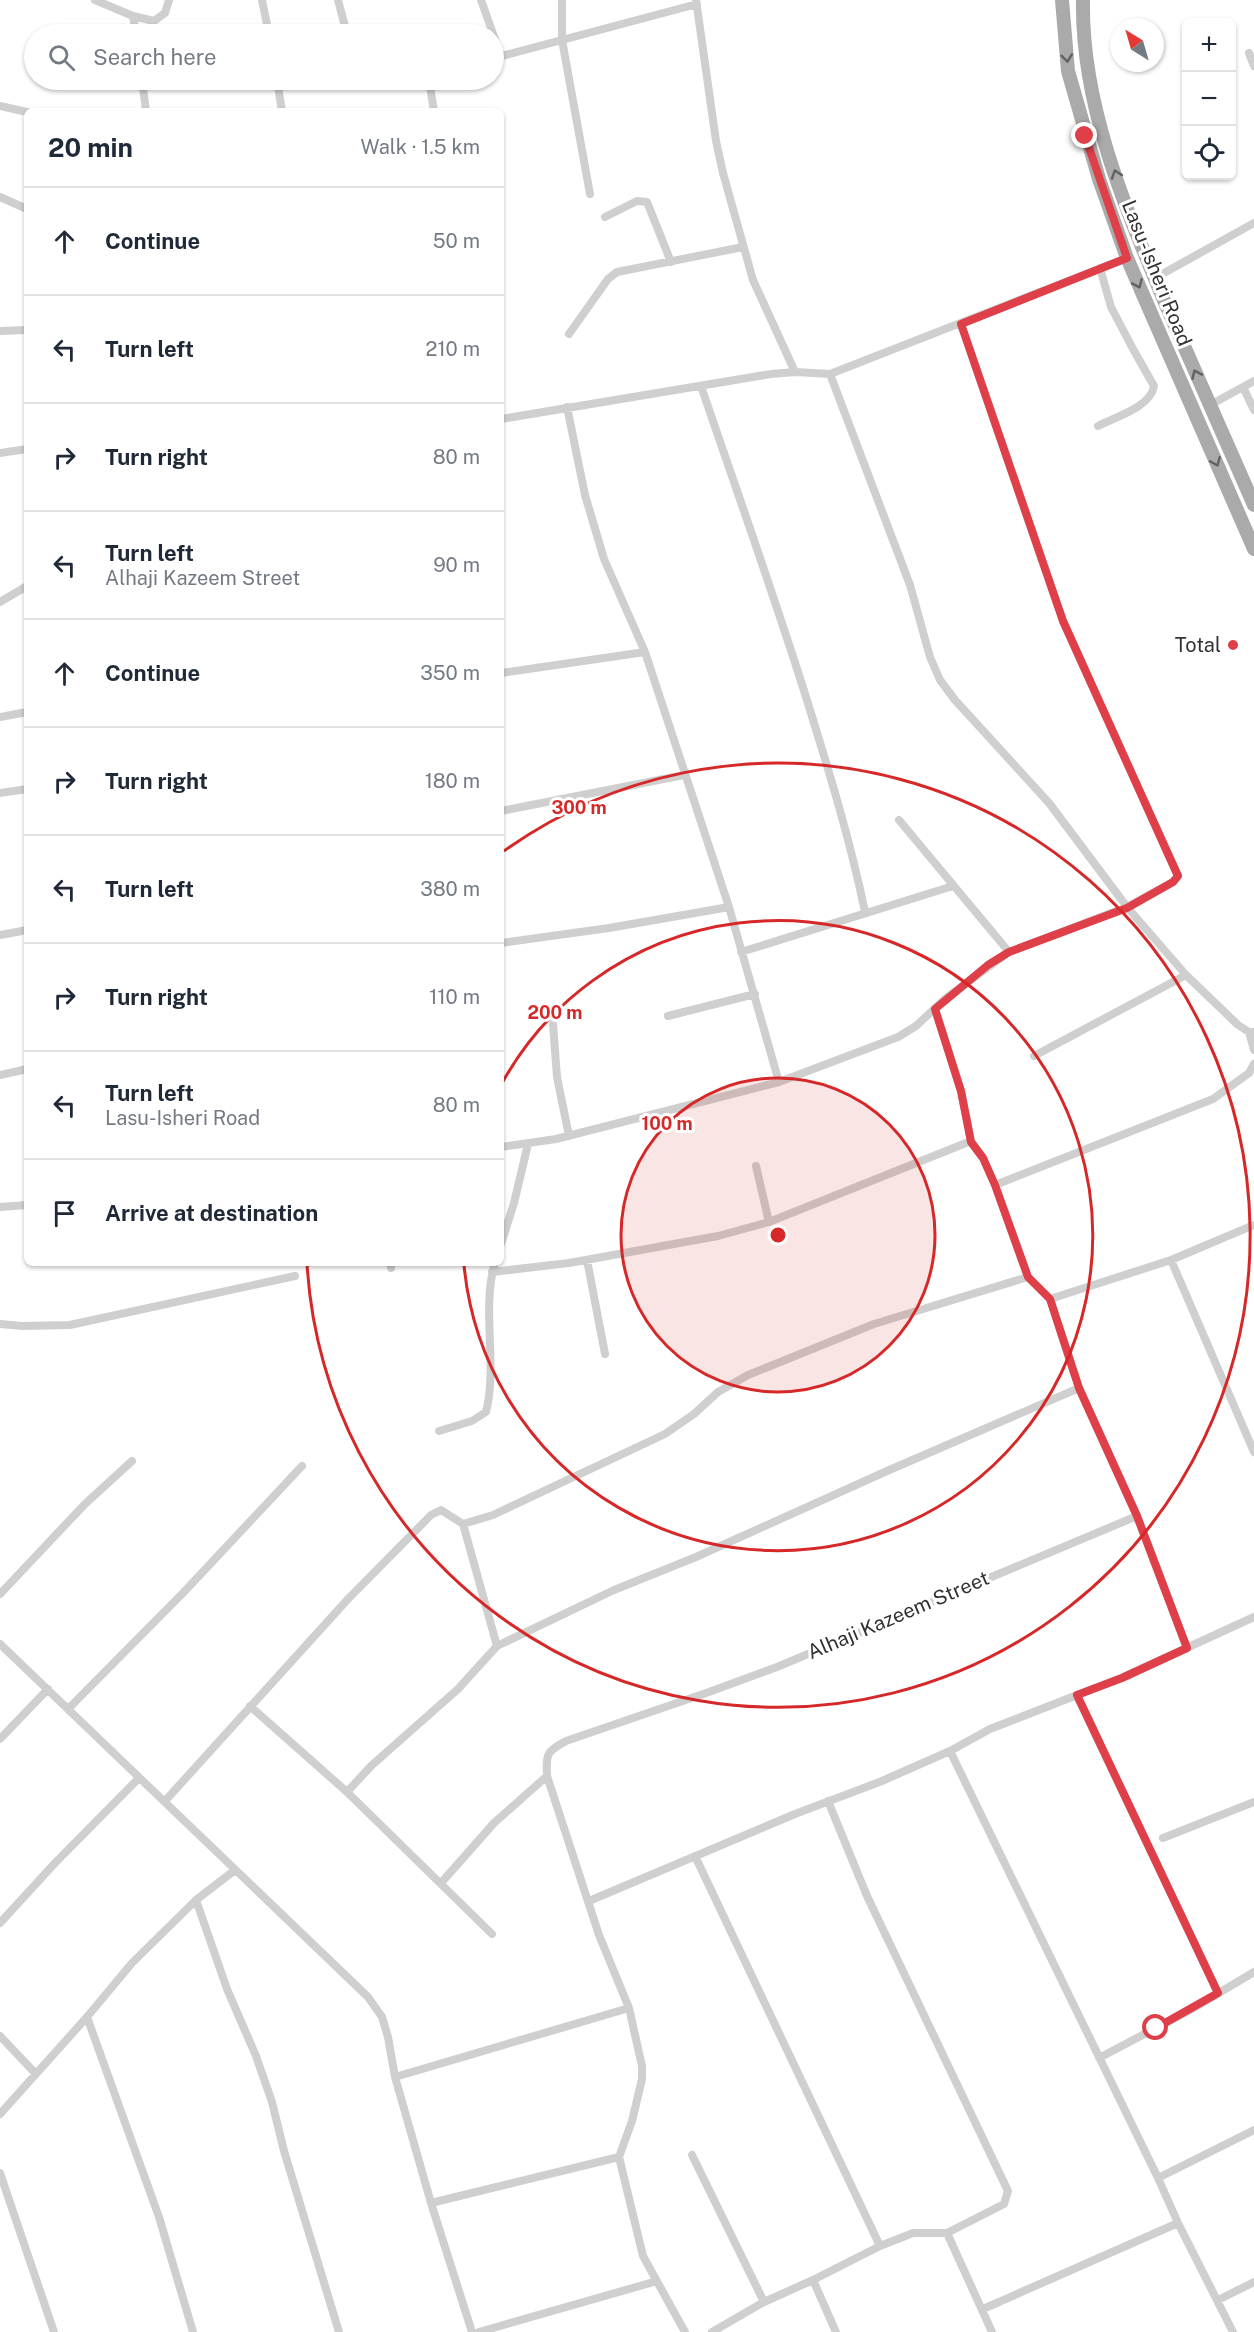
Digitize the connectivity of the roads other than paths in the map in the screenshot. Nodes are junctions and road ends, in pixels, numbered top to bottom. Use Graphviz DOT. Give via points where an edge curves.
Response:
graph roads {
  1 [pos="95,0"];
  2 [pos="169,0"];
  3 [pos="262,0"];
  4 [pos="338,0"];
  5 [pos="481,0"];
  6 [pos="562,0"];
  7 [pos="1062,0"];
  8 [pos="1083,0"];
  9 [pos="696,2"];
  10 [pos="134,16"];
  11 [pos="135,24"];
  12 [pos="267,24"];
  13 [pos="344,24"];
  14 [pos="488,24"];
  15 [pos="562,40"];
  16 [pos="1249,53"];
  17 [pos="504,55"];
  18 [pos="1254,66"];
  19 [pos="143,90"];
  20 [pos="279,90"];
  21 [pos="431,90"];
  22 [pos="0,106"];
  23 [pos="146,108"];
  24 [pos="282,108"];
  25 [pos="434,108"];
  26 [pos="24,111"];
  27 [pos="590,194"];
  28 [pos="0,197"];
  29 [pos="24,208"];
  30 [pos="604,217"];
  31 [pos="1254,223"];
  32 [pos="743,247"];
  33 [pos="1127,258"];
  34 [pos="671,262"];
  35 [pos="1100,268"];
  36 [pos="1155,278"];
  37 [pos="961,324"];
  38 [pos="24,330"];
  39 [pos="0,331"];
  40 [pos="569,334"];
  41 [pos="795,372"];
  42 [pos="830,374"];
  43 [pos="1254,381"];
  44 [pos="701,386"];
  45 [pos="1243,387"];
  46 [pos="1210,405"];
  47 [pos="567,406"];
  48 [pos="1254,410"];
  49 [pos="504,418"];
  50 [pos="1098,426"];
  51 [pos="24,449"];
  52 [pos="0,453"];
  53 [pos="1254,505"];
  54 [pos="1254,549"];
  55 [pos="24,588"];
  56 [pos="0,602"];
  57 [pos="645,652"];
  58 [pos="504,673"];
  59 [pos="24,713"];
  60 [pos="0,717"];
  61 [pos="684,775"];
  62 [pos="24,789"];
  63 [pos="0,793"];
  64 [pos="504,810"];
  65 [pos="899,820"];
  66 [pos="953,886"];
  67 [pos="729,907"];
  68 [pos="1127,908"];
  69 [pos="865,912"];
  70 [pos="24,930"];
  71 [pos="0,934"];
  72 [pos="504,943"];
  73 [pos="741,952"];
  74 [pos="1009,952"];
  75 [pos="1186,975"];
  76 [pos="755,994"];
  77 [pos="935,1009"];
  78 [pos="668,1016"];
  79 [pos="553,1024"];
  80 [pos="1252,1032"];
  81 [pos="1254,1050"];
  82 [pos="1034,1056"];
  83 [pos="1254,1064"];
  84 [pos="24,1070"];
  85 [pos="0,1075"];
  86 [pos="779,1082"];
  87 [pos="569,1136"];
  88 [pos="971,1142"];
  89 [pos="528,1144"];
  90 [pos="504,1147"];
  91 [pos="756,1166"];
  92 [pos="995,1185"];
  93 [pos="24,1205"];
  94 [pos="0,1207"];
  95 [pos="769,1221"];
  96 [pos="1254,1225"];
  97 [pos="504,1235"];
  98 [pos="587,1260"];
  99 [pos="1171,1260"];
  100 [pos="494,1267"];
  101 [pos="295,1276"];
  102 [pos="1028,1277"];
  103 [pos="1050,1299"];
  104 [pos="0,1324"];
  105 [pos="605,1354"];
  106 [pos="1079,1388"];
  107 [pos="439,1431"];
  108 [pos="1254,1452"];
  109 [pos="132,1461"];
  110 [pos="302,1466"];
  111 [pos="1137,1516"];
  112 [pos="463,1524"];
  113 [pos="0,1594"];
  114 [pos="1254,1617"];
  115 [pos="0,1644"];
  116 [pos="497,1646"];
  117 [pos="1187,1648"];
  118 [pos="48,1689"];
  119 [pos="1077,1695"];
  120 [pos="250,1706"];
  121 [pos="68,1709"];
  122 [pos="0,1739"];
  123 [pos="950,1750"];
  124 [pos="547,1776"];
  125 [pos="139,1778"];
  126 [pos="347,1792"];
  127 [pos="165,1801"];
  128 [pos="828,1801"];
  129 [pos="1254,1802"];
  130 [pos="1163,1838"];
  131 [pos="694,1856"];
  132 [pos="235,1870"];
  133 [pos="441,1883"];
  134 [pos="196,1900"];
  135 [pos="589,1901"];
  136 [pos="0,1923"];
  137 [pos="492,1934"];
  138 [pos="1254,1972"];
  139 [pos="1218,1993"];
  140 [pos="629,2008"];
  141 [pos="87,2017"];
  142 [pos="0,2036"];
  143 [pos="1099,2058"];
  144 [pos="36,2074"];
  145 [pos="395,2077"];
  146 [pos="0,2114"];
  147 [pos="1254,2130"];
  148 [pos="692,2155"];
  149 [pos="619,2157"];
  150 [pos="0,2173"];
  151 [pos="1158,2178"];
  152 [pos="431,2203"];
  153 [pos="1178,2223"];
  154 [pos="947,2233"];
  155 [pos="880,2246"];
  156 [pos="813,2280"];
  157 [pos="657,2281"];
  158 [pos="1254,2282"];
  159 [pos="1218,2300"];
  160 [pos="764,2302"];
  161 [pos="982,2309"];
  162 [pos="54,2332"];
  163 [pos="193,2332"];
  164 [pos="339,2332"];
  165 [pos="472,2332"];
  166 [pos="480,2332"];
  167 [pos="685,2332"];
  168 [pos="712,2332"];
  169 [pos="836,2332"];
  170 [pos="992,2332"];
  171 [pos="1233,2332"];
  1 -- 10 [label="street"];
  2 -- 10 [label="street" via="165,13 154,21"];
  3 -- 12 [label="street"];
  4 -- 13 [label="street"];
  5 -- 14 [label="street"];
  6 -- 15 [label="street"];
  7 -- 33 [label="main road, Lasu-Isheri Road, one-way" via="1068,71 1075,100"];
  36 -- 8 [label="main road, Lasu-Isheri Road, one-way" via="1102,135 1087,65"];
  9 -- 15 [label="street"];
  9 -- 32 [label="street" via="716,141"];
  10 -- 11 [label="street"];
  15 -- 17 [label="street"];
  15 -- 27 [label="street"];
  16 -- 18 [label="street"];
  19 -- 23 [label="street"];
  20 -- 24 [label="street"];
  21 -- 25 [label="street"];
  22 -- 26 [label="street"];
  28 -- 29 [label="street"];
  30 -- 34 [label="street" via="637,201 647,202"];
  31 -- 36 [label="street"];
  32 -- 34 [label="street"];
  32 -- 41 [label="street" via="753,280"];
  33 -- 35 [label="street"];
  33 -- 54 [label="main road, Lasu-Isheri Road, one-way"];
  34 -- 40 [label="street" via="617,272"];
  35 -- 37 [label="street"];
  35 -- 50 [label="street" via="1111,307 1155,386 1152,395 1138,406"];
  46 -- 36 [label="main road, Lasu-Isheri Road, one-way"];
  37 -- 42 [label="street"];
  37 -- 68 [label="street" via="1063,621 1177,869 1178,876 1173,882"];
  38 -- 39 [label="street"];
  41 -- 42 [label="street"];
  41 -- 44 [label="street"];
  42 -- 68 [label="street" via="910,585 940,680 1049,803"];
  43 -- 45 [label="street"];
  44 -- 47 [label="street"];
  44 -- 69 [label="street" via="783,624 840,807"];
  45 -- 46 [label="street"];
  45 -- 48 [label="street"];
  46 -- 53 [label="main road, Lasu-Isheri Road"];
  47 -- 49 [label="street"];
  47 -- 57 [label="street" via="585,495 604,559"];
  51 -- 52 [label="street"];
  55 -- 56 [label="street"];
  57 -- 58 [label="street"];
  57 -- 61 [label="street"];
  59 -- 60 [label="street"];
  61 -- 64 [label="street"];
  61 -- 67 [label="street"];
  62 -- 63 [label="street"];
  65 -- 66 [label="street"];
  66 -- 69 [label="street"];
  66 -- 74 [label="street"];
  67 -- 72 [label="street"];
  67 -- 73 [label="street"];
  68 -- 74 [label="street"];
  68 -- 75 [label="street"];
  69 -- 73 [label="street"];
  70 -- 71 [label="street"];
  73 -- 76 [label="street"];
  74 -- 77 [label="street"];
  75 -- 80 [label="street" via="1238,1025"];
  75 -- 82 [label="street"];
  76 -- 78 [label="street"];
  76 -- 86 [label="street"];
  77 -- 86 [label="street" via="898,1037"];
  77 -- 88 [label="street" via="961,1091"];
  79 -- 87 [label="street" via="557,1077"];
  80 -- 81 [label="street"];
  83 -- 92 [label="street" via="1249,1073 1213,1099"];
  84 -- 85 [label="street"];
  86 -- 87 [label="street"];
  87 -- 89 [label="street"];
  88 -- 92 [label="street"];
  88 -- 95 [label="street"];
  89 -- 90 [label="street"];
  89 -- 97 [label="street"];
  91 -- 95 [label="street"];
  92 -- 102 [label="street"];
  93 -- 94 [label="street"];
  95 -- 98 [label="street" via="718,1236"];
  96 -- 99 [label="street"];
  98 -- 100 [label="street"];
  98 -- 105 [label="street"];
  99 -- 103 [label="street"];
  99 -- 108 [label="street"];
  100 -- 107 [label="street" via="486,1412 472,1421"];
  101 -- 104 [label="street" via="70,1325"];
  102 -- 103 [label="street"];
  102 -- 112 [label="street" via="874,1324 748,1375 718,1392 665,1434 493,1515"];
  103 -- 106 [label="street"];
  106 -- 111 [label="street"];
  106 -- 116 [label="street" via="614,1590"];
  109 -- 113 [label="street" via="85,1504"];
  110 -- 121 [label="street"];
  111 -- 117 [label="street"];
  111 -- 124 [label="street, Alhaji Kazeem Street" via="777,1667 566,1741 550,1750"];
  112 -- 116 [label="street"];
  112 -- 120 [label="street" via="441,1510 431,1515"];
  114 -- 117 [label="street"];
  115 -- 118 [label="street"];
  116 -- 126 [label="street" via="458,1689"];
  117 -- 119 [label="street"];
  118 -- 121 [label="street"];
  118 -- 122 [label="street"];
  119 -- 123 [label="street" via="990,1729"];
  119 -- 139 [label="street"];
  120 -- 126 [label="street"];
  120 -- 127 [label="street"];
  121 -- 125 [label="street"];
  123 -- 128 [label="street"];
  123 -- 143 [label="street"];
  124 -- 133 [label="street" via="494,1823"];
  124 -- 135 [label="street"];
  125 -- 127 [label="street"];
  125 -- 136 [label="street"];
  126 -- 133 [label="street"];
  127 -- 132 [label="street"];
  128 -- 131 [label="street"];
  128 -- 154 [label="street" via="867,1896 1008,2190 1004,2204"];
  129 -- 130 [label="street"];
  131 -- 135 [label="street"];
  131 -- 155 [label="street"];
  132 -- 134 [label="street"];
  132 -- 145 [label="street" via="368,1997 382,2017"];
  133 -- 137 [label="street"];
  134 -- 141 [label="street" via="132,1963"];
  134 -- 164 [label="street" via="226,1989 272,2102"];
  135 -- 140 [label="street"];
  138 -- 139 [label="street"];
  139 -- 143 [label="street"];
  140 -- 145 [label="street"];
  140 -- 149 [label="street" via="642,2079"];
  141 -- 144 [label="street"];
  141 -- 163 [label="street" via="159,2217"];
  142 -- 144 [label="street"];
  143 -- 151 [label="street"];
  144 -- 146 [label="street"];
  145 -- 152 [label="street"];
  147 -- 151 [label="street"];
  148 -- 160 [label="street"];
  149 -- 152 [label="street"];
  149 -- 157 [label="street" via="643,2256"];
  150 -- 162 [label="street"];
  151 -- 153 [label="street"];
  152 -- 165 [label="street"];
  153 -- 159 [label="street"];
  153 -- 161 [label="street"];
  154 -- 155 [label="street" via="913,2233"];
  154 -- 161 [label="street"];
  155 -- 156 [label="street"];
  156 -- 160 [label="street"];
  156 -- 169 [label="street"];
  157 -- 166 [label="street"];
  157 -- 167 [label="street"];
  158 -- 159 [label="street"];
  159 -- 171 [label="street"];
  160 -- 168 [label="street"];
  161 -- 170 [label="street"];
}
